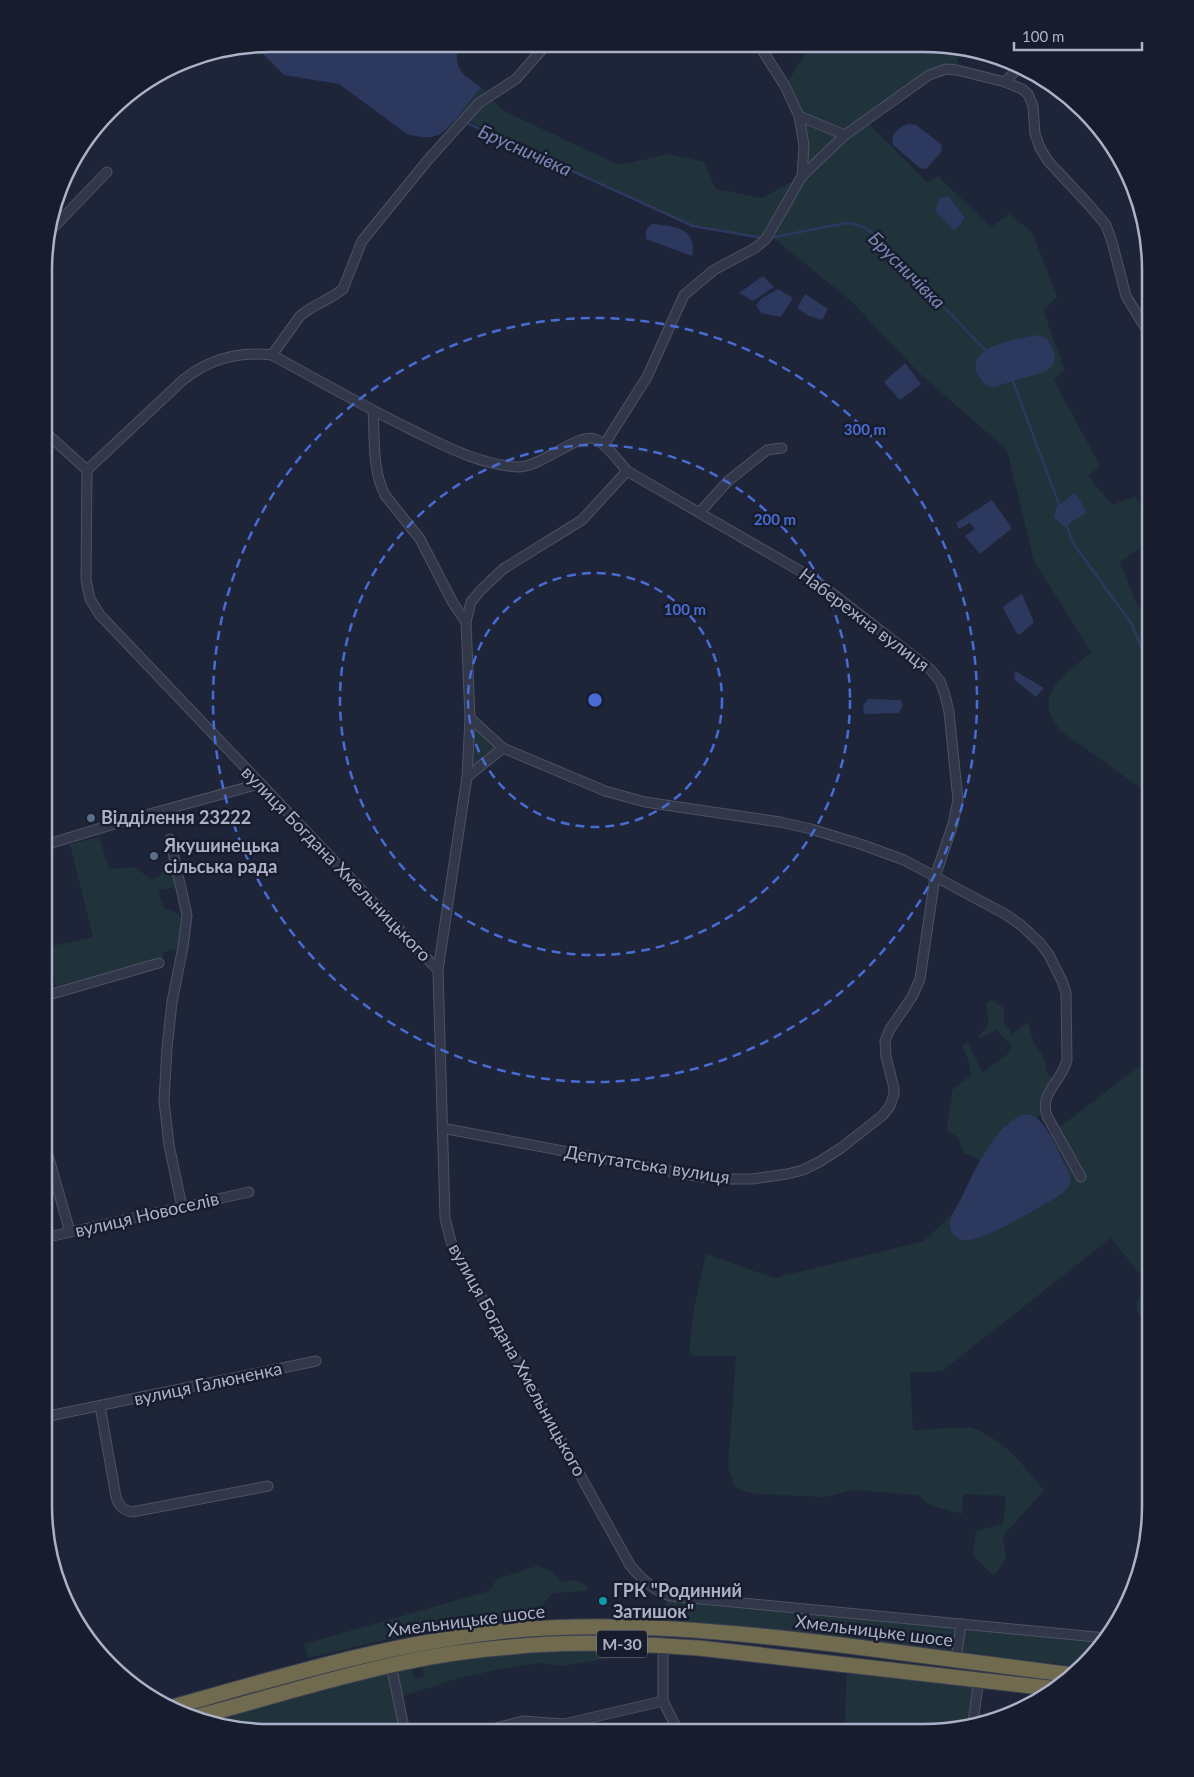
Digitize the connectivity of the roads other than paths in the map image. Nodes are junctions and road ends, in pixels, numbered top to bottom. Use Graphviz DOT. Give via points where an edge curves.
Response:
graph roads {
  1 [pos="539,52"];
  2 [pos="763,52"];
  3 [pos="1014,72"];
  4 [pos="1005,82"];
  5 [pos="799,116"];
  6 [pos="846,135"];
  7 [pos="107,172"];
  8 [pos="802,176"];
  9 [pos="58,222"];
  10 [pos="1142,322"];
  11 [pos="272,355"];
  12 [pos="373,411"];
  13 [pos="52,438"];
  14 [pos="604,445"];
  15 [pos="782,448"];
  16 [pos="88,470"];
  17 [pos="626,471"];
  18 [pos="700,512"];
  19 [pos="466,622"];
  20 [pos="470,718"];
  21 [pos="504,748"];
  22 [pos="466,777"];
  23 [pos="258,784"];
  24 [pos="170,839"];
  25 [pos="52,843"];
  26 [pos="935,878"];
  27 [pos="159,963"];
  28 [pos="438,970"];
  29 [pos="52,994"];
  30 [pos="442,1128"];
  31 [pos="52,1169"];
  32 [pos="1081,1177"];
  33 [pos="249,1192"];
  34 [pos="182,1207"];
  35 [pos="70,1232"];
  36 [pos="52,1236"];
  37 [pos="316,1362"];
  38 [pos="100,1406"];
  39 [pos="52,1416"];
  40 [pos="268,1486"];
  41 [pos="961,1624"];
  42 [pos="664,1628"];
  43 [pos="1098,1637"];
  44 [pos="662,1646"];
  45 [pos="956,1660"];
  46 [pos="981,1663"];
  47 [pos="390,1665"];
  48 [pos="1063,1673"];
  49 [pos="978,1679"];
  50 [pos="1046,1687"];
  51 [pos="663,1701"];
  52 [pos="180,1705"];
  53 [pos="205,1714"];
  54 [pos="974,1718"];
  55 [pos="403,1724"];
  56 [pos="511,1724"];
  57 [pos="564,1724"];
  58 [pos="564,1724"];
  59 [pos="674,1724"];
  1 -- 11 [label="street" via="516,79 479,104 427,161 362,241 343,289 300,316"];
  2 -- 5 [label="street"];
  3 -- 4 [label="street"];
  4 -- 6 [label="street" via="958,70 937,71"];
  4 -- 10 [label="street" via="1028,94 1040,148 1106,225 1126,296"];
  5 -- 6 [label="street"];
  5 -- 8 [label="street" via="804,145"];
  6 -- 8 [label="street"];
  7 -- 9 [label="street"];
  8 -- 14 [label="street" via="766,239 714,270 684,295 647,377"];
  11 -- 12 [label="street"];
  11 -- 16 [label="street" via="236,355 198,369"];
  12 -- 14 [label="street" via="468,457 517,467 537,463 584,439 595,439"];
  12 -- 19 [label="street" via="381,487 420,539"];
  13 -- 16 [label="street"];
  14 -- 17 [label="street"];
  15 -- 18 [label="street" via="767,450 728,481"];
  16 -- 23 [label="street, вулиця Богдана Хмельницького" via="86,580 90,599 100,615"];
  17 -- 18 [label="street, Набережна вулиця"];
  17 -- 19 [label="street" via="582,520 503,569 480,590 471,602"];
  18 -- 26 [label="street, Набережна вулиця" via="814,579 925,665 940,682 949,712 958,800"];
  19 -- 20 [label="street"];
  20 -- 21 [label="street"];
  20 -- 22 [label="street"];
  21 -- 22 [label="street"];
  21 -- 26 [label="street" via="605,791 646,802 811,829 893,855"];
  22 -- 28 [label="street"];
  23 -- 25 [label="street"];
  23 -- 28 [label="street, вулиця Богдана Хмельницького"];
  24 -- 34 [label="street" via="187,915 171,1008 164,1101"];
  26 -- 30 [label="street, Депутатська вулиця" via="920,979 885,1041 894,1088 893,1100 883,1115 819,1162 787,1174 719,1179"];
  26 -- 32 [label="street" via="1021,925 1040,942 1060,975 1066,993 1067,1060 1065,1069 1044,1101 1044,1108"];
  27 -- 29 [label="street"];
  28 -- 30 [label="street, вулиця Богдана Хмельницького"];
  30 -- 41 [label="street, вулиця Богдана Хмельницького" via="445,1218 452,1242 630,1565 650,1586 670,1596"];
  31 -- 35 [label="street"];
  33 -- 34 [label="street, вулиця Новоселів"];
  34 -- 35 [label="street, вулиця Новоселів"];
  35 -- 36 [label="street, вулиця Новоселів"];
  37 -- 38 [label="street, вулиця Галюненка"];
  38 -- 39 [label="street, вулиця Галюненка"];
  38 -- 40 [label="street" via="116,1497 125,1510 132,1512"];
  41 -- 43 [label="street"];
  41 -- 45 [label="street"];
  42 -- 44 [label="highway"];
  42 -- 45 [label="highway, Хмельницьке шосе / М-30" via="784,1638"];
  42 -- 52 [label="highway, Хмельницьке шосе / М-30" via="540,1629 445,1639 341,1660"];
  44 -- 47 [label="highway, Хмельницьке шосе / М-30" via="540,1644"];
  44 -- 49 [label="highway, Хмельницьке шосе / М-30"];
  44 -- 51 [label="street"];
  45 -- 46 [label="highway, Хмельницьке шосе / М-30"];
  46 -- 48 [label="highway, Хмельницьке шосе / М-30"];
  46 -- 49 [label="street"];
  47 -- 53 [label="highway, Хмельницьке шосе / М-30"];
  47 -- 55 [label="street"];
  49 -- 50 [label="highway, Хмельницьке шосе / М-30"];
  49 -- 54 [label="street"];
  51 -- 57 [label="street"];
  51 -- 59 [label="street"];
  56 -- 58 [label="street" via="523,1721"];
}
